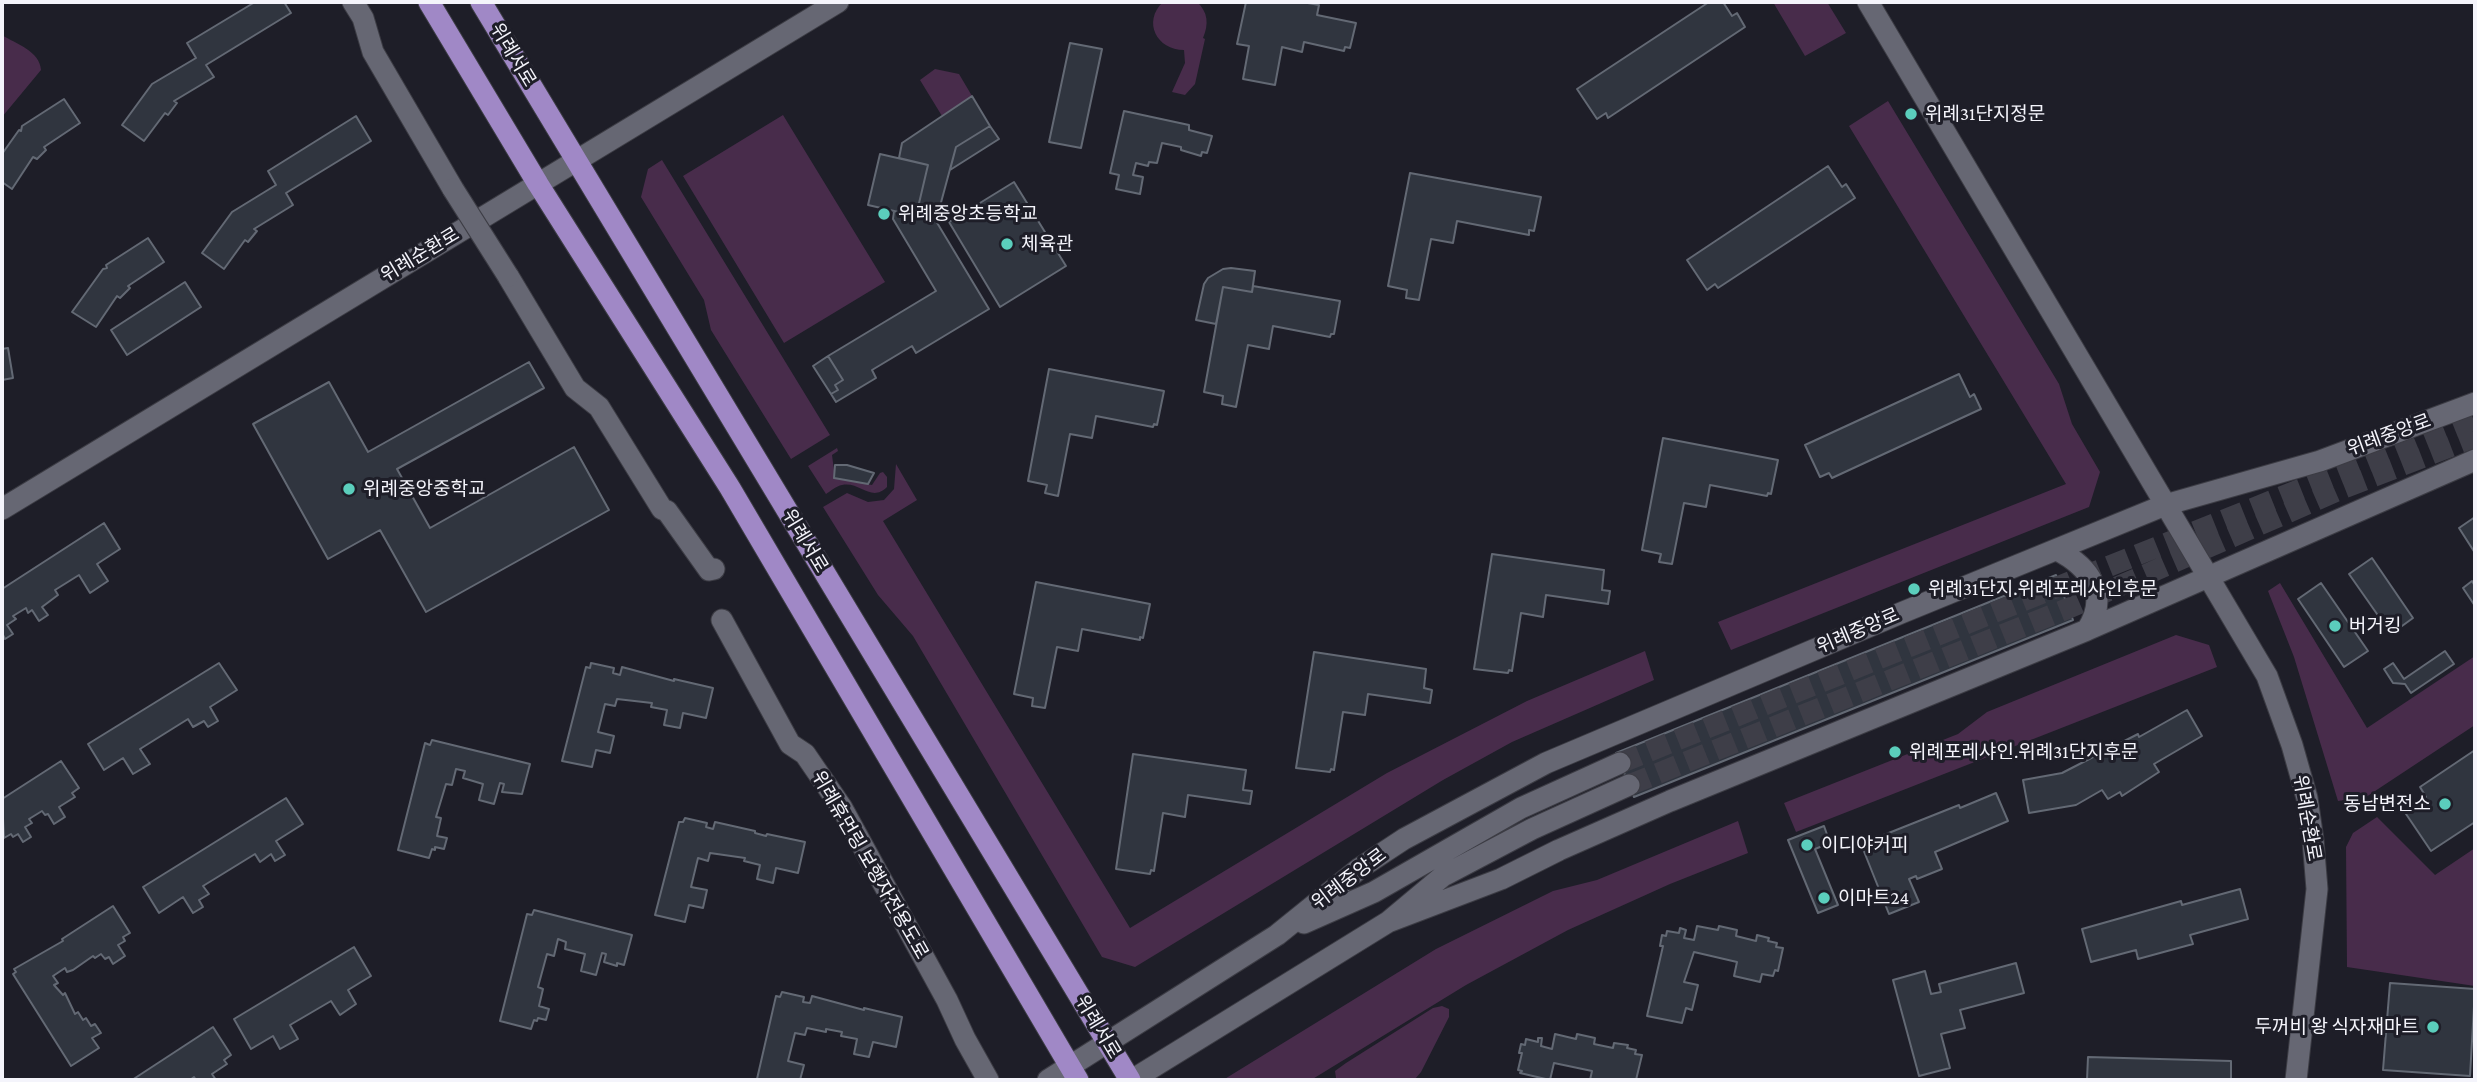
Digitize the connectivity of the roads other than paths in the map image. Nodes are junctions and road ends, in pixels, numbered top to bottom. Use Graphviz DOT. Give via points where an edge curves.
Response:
graph roads {
  1 [pos="353,2"];
  2 [pos="429,2"];
  3 [pos="481,2"];
  4 [pos="838,2"];
  5 [pos="1868,2"];
  6 [pos="577,162"];
  7 [pos="538,184"];
  8 [pos="2475,403"];
  9 [pos="2475,460"];
  10 [pos="2165,505"];
  11 [pos="2,509"];
  12 [pos="2057,551"];
  13 [pos="714,569"];
  14 [pos="2209,575"];
  15 [pos="722,620"];
  16 [pos="2087,630"];
  17 [pos="1620,763"];
  18 [pos="1629,785"];
  19 [pos="1388,922"];
  20 [pos="1277,935"];
  21 [pos="1108,1042"];
  22 [pos="1073,1074"];
  23 [pos="988,1080"];
  24 [pos="1037,1080"];
  25 [pos="1048,1080"];
  26 [pos="1131,1080"];
  27 [pos="2296,1080"];
  1 -- 13 [label="main road, bridge" via="373,52 575,388 599,407 662,509 709,570"];
  2 -- 7 [label="main road, 위례서로"];
  3 -- 6 [label="main road, 위례서로"];
  4 -- 6 [label="main road, 위례순환로"];
  5 -- 10 [label="main road, 위례순환로"];
  6 -- 7 [label="main road, 위례순환로"];
  6 -- 21 [label="main road, 위례서로"];
  7 -- 11 [label="main road, 위례순환로"];
  7 -- 22 [label="main road, 위례서로" via="730,488"];
  8 -- 10 [label="main road, 위례중앙로" via="2320,461"];
  9 -- 14 [label="main road"];
  10 -- 12 [label="main road, 위례중앙로"];
  10 -- 14 [label="main road, 위례순환로"];
  12 -- 16 [label="main road" via="2083,567 2095,591 2098,608"];
  12 -- 20 [label="main road, 위례중앙로" via="1546,762 1382,853"];
  14 -- 16 [label="main road"];
  14 -- 27 [label="main road, 위례순환로" via="2267,676 2307,798 2317,889"];
  15 -- 23 [label="main road, 위례휴먼링 보행자전용도로" via="790,744 805,754 842,808"];
  16 -- 19 [label="main road" via="1670,801 1501,879"];
  17 -- 20 [label="main road, 위례중앙로" via="1521,808 1374,892"];
  18 -- 19 [label="main road" via="1443,876"];
  19 -- 26 [label="main road"];
  20 -- 21 [label="main road, 위례중앙로"];
  21 -- 22 [label="main road, 위례중앙로"];
  21 -- 26 [label="main road, 위례서로"];
  22 -- 24 [label="main road, 위례중앙로"];
  22 -- 25 [label="main road, 위례중앙로"];
}
